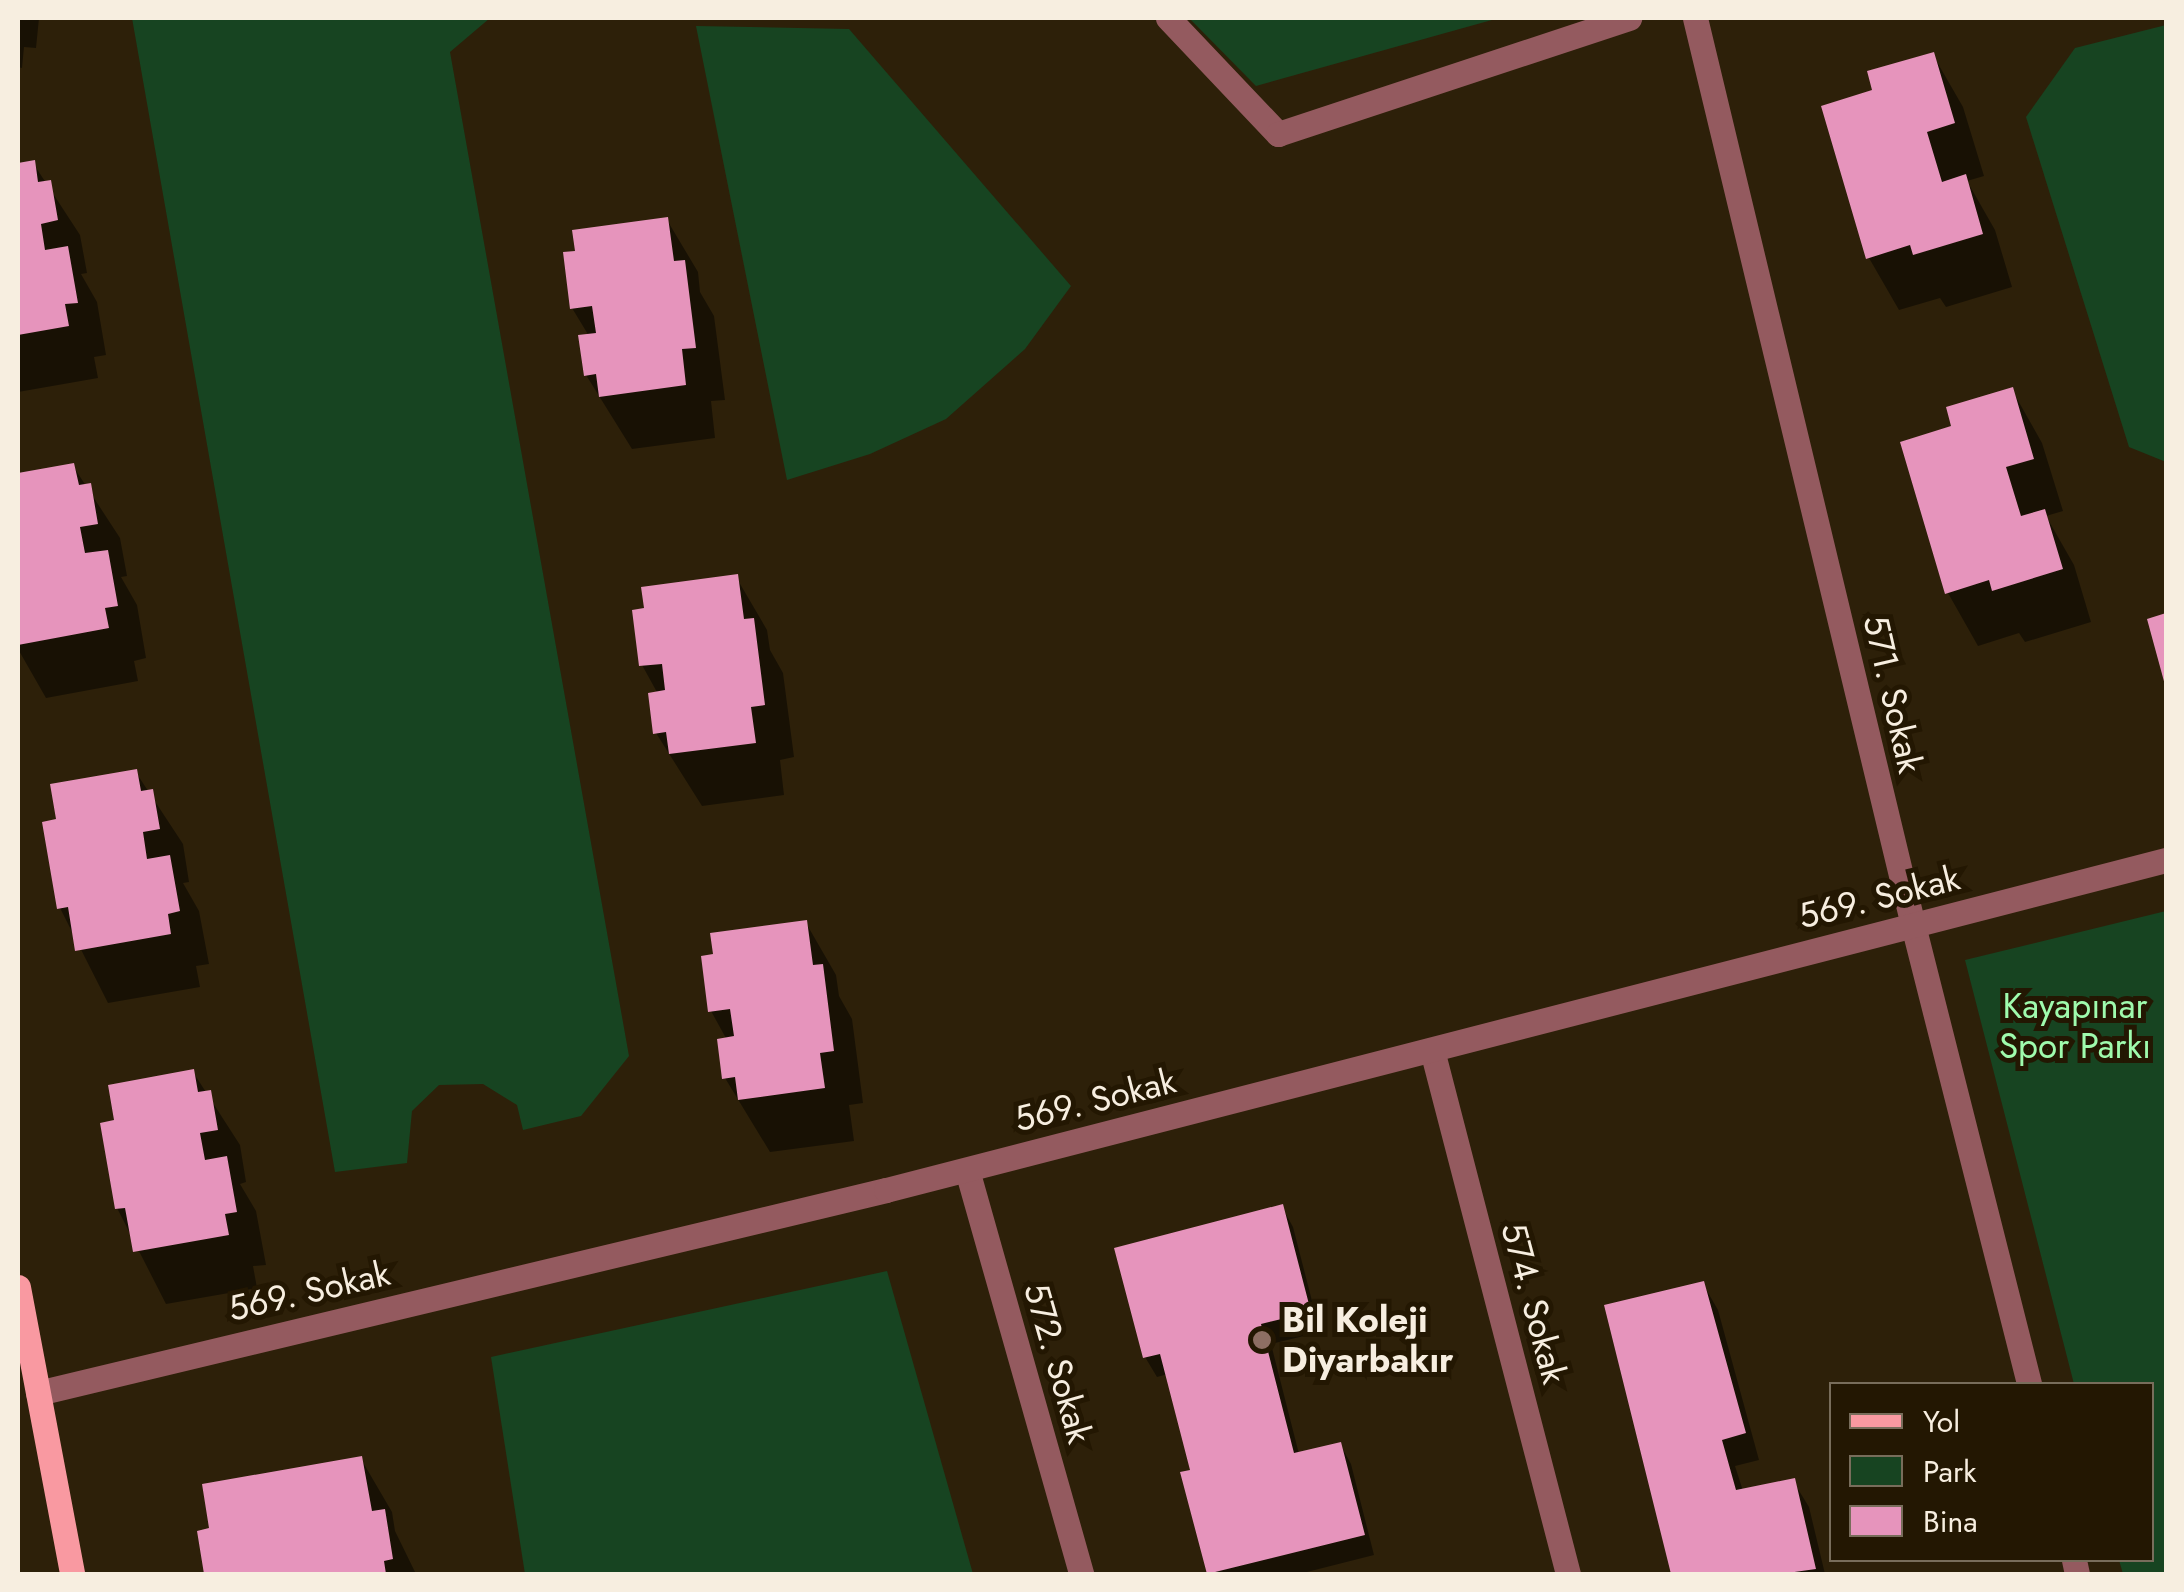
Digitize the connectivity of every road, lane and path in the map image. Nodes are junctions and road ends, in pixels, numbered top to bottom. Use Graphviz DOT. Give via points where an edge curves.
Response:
graph roads {
  1 [pos="1168,18"];
  2 [pos="1630,18"];
  3 [pos="1695,18"];
  4 [pos="2166,860"];
  5 [pos="1913,924"];
  6 [pos="1432,1050"];
  7 [pos="967,1170"];
  8 [pos="18,1287"];
  9 [pos="2028,1382"];
  10 [pos="38,1394"];
  11 [pos="72,1574"];
  12 [pos="1081,1574"];
  13 [pos="1568,1574"];
  1 -- 2 [label="street" via="1278,134"];
  3 -- 5 [label="street, 571. Sokak"];
  4 -- 5 [label="street, 569. Sokak"];
  5 -- 6 [label="street, 569. Sokak"];
  5 -- 9 [label="street, 571. Sokak"];
  6 -- 7 [label="street, 569. Sokak"];
  6 -- 13 [label="street, 574. Sokak"];
  7 -- 10 [label="street, 569. Sokak"];
  7 -- 12 [label="street, 572. Sokak"];
  8 -- 10 [label="main road"];
  10 -- 11 [label="main road"];
}
